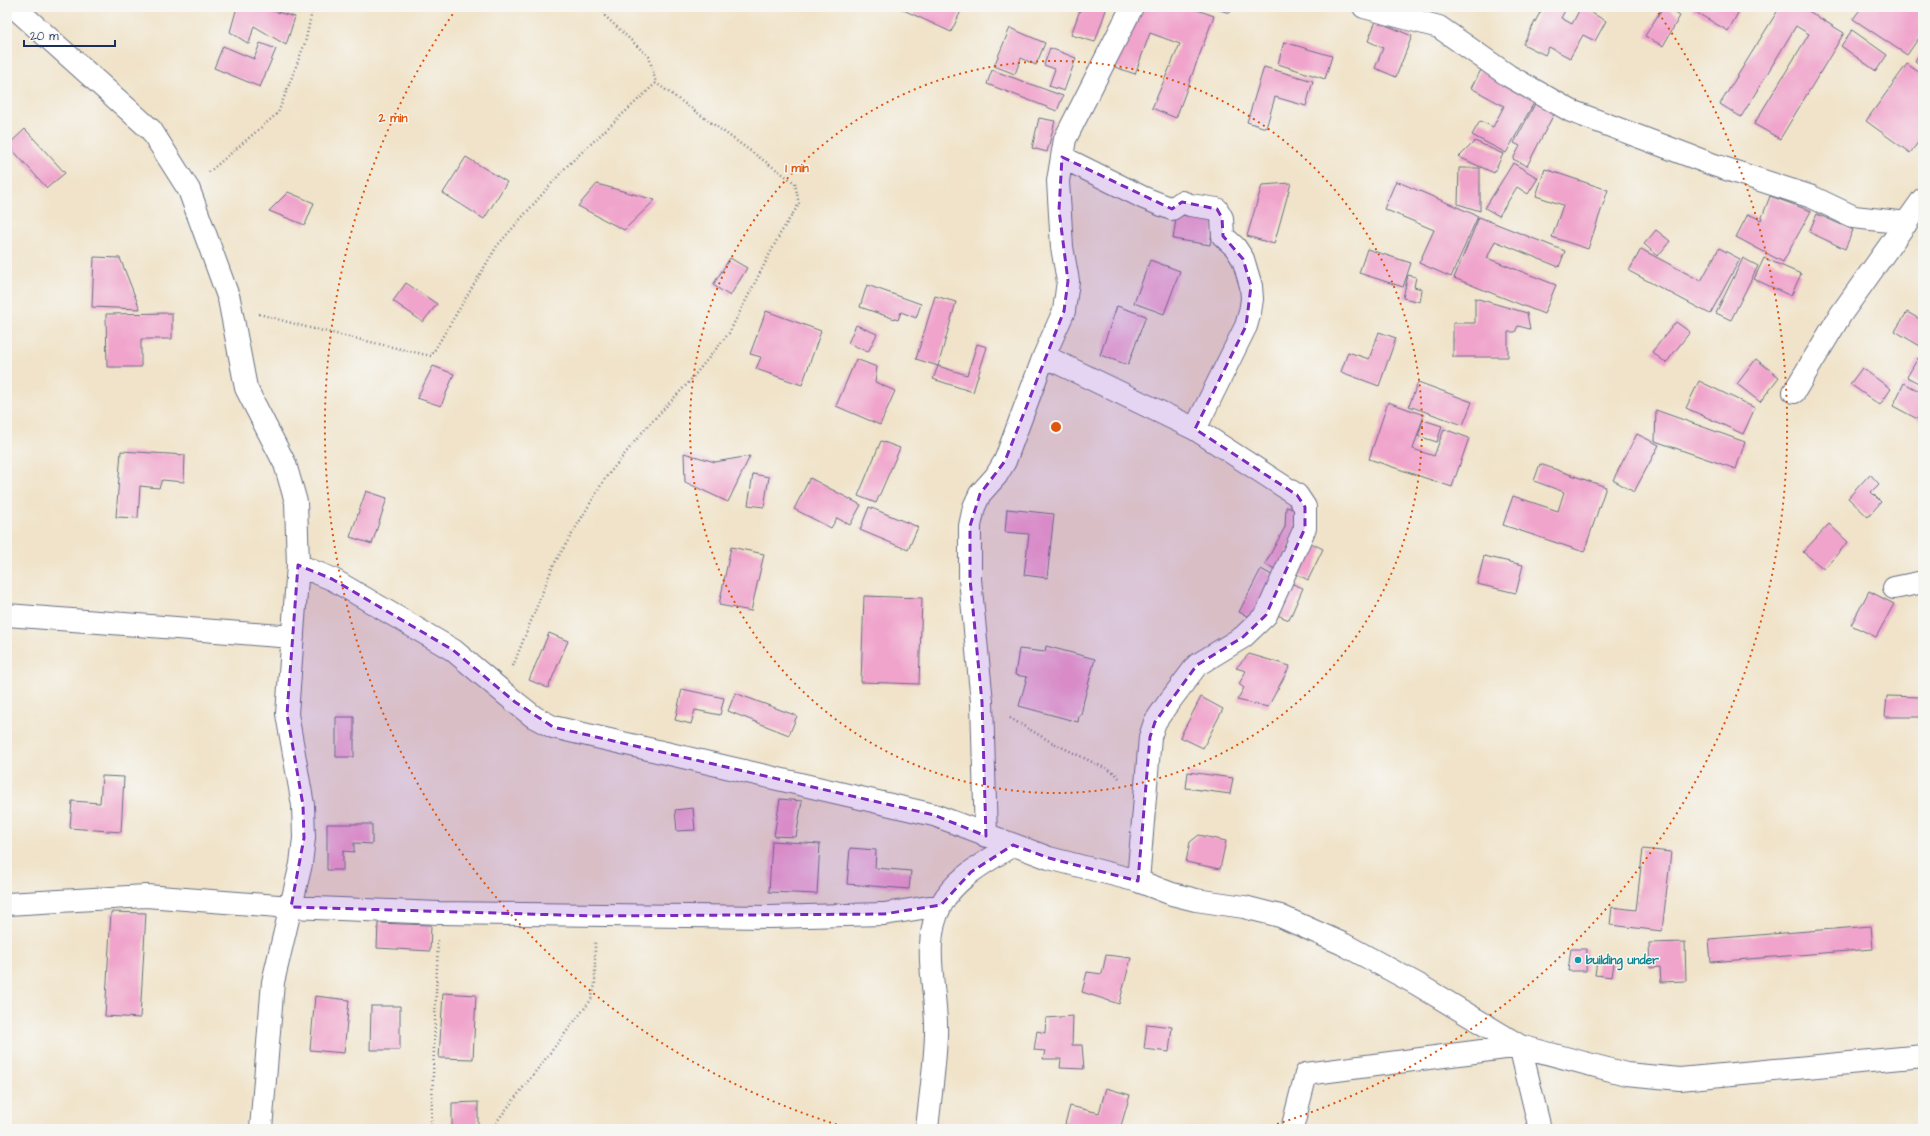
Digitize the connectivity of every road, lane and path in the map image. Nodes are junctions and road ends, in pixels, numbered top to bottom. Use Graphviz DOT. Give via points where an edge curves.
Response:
graph roads {
  1 [pos="14,7"];
  2 [pos="313,7"];
  3 [pos="604,7"];
  4 [pos="1132,7"];
  5 [pos="1364,7"];
  6 [pos="656,83"];
  7 [pos="1062,156"];
  8 [pos="189,190"];
  9 [pos="1923,199"];
  10 [pos="1907,223"];
  11 [pos="226,288"];
  12 [pos="1044,356"];
  13 [pos="1794,392"];
  14 [pos="1194,429"];
  15 [pos="298,565"];
  16 [pos="1923,582"];
  17 [pos="1894,588"];
  18 [pos="7,614"];
  19 [pos="294,637"];
  20 [pos="503,691"];
  21 [pos="982,702"];
  22 [pos="1145,808"];
  23 [pos="986,836"];
  24 [pos="1013,845"];
  25 [pos="1138,881"];
  26 [pos="7,904"];
  27 [pos="941,904"];
  28 [pos="292,907"];
  29 [pos="439,913"];
  30 [pos="595,916"];
  31 [pos="1520,1046"];
  32 [pos="1923,1056"];
  33 [pos="261,1129"];
  34 [pos="431,1129"];
  35 [pos="491,1129"];
  36 [pos="928,1129"];
  37 [pos="1292,1129"];
  38 [pos="1540,1129"];
  1 -- 8 [label="street" via="151,130"];
  2 -- 8 [label="path" via="305,43 278,113"];
  3 -- 6 [label="path" via="605,16 649,57"];
  4 -- 7 [label="street" via="1065,139"];
  5 -- 10 [label="street" via="1439,27 1509,76 1571,111 1714,165 1812,197 1854,217"];
  6 -- 11 [label="path" via="566,167 497,246 430,356 260,315"];
  6 -- 20 [label="path" via="795,183 799,204 780,234 729,333 604,480 553,566"];
  7 -- 12 [label="street" via="1058,181 1059,210 1068,281 1064,311"];
  7 -- 14 [label="street" via="1144,198 1172,209 1182,202 1217,209 1222,218 1224,236 1243,259 1252,298 1246,326"];
  8 -- 11 [label="street"];
  9 -- 10 [label="street"];
  10 -- 13 [label="street" via="1841,314"];
  11 -- 15 [label="street" via="246,388 285,464 296,502"];
  12 -- 14 [label="street"];
  12 -- 21 [label="street" via="1005,461 980,494 970,526 970,578"];
  14 -- 22 [label="street" via="1297,495 1305,507 1305,528 1266,615 1243,637 1197,666 1156,722 1150,737"];
  15 -- 19 [label="street"];
  15 -- 20 [label="street" via="332,578 453,650"];
  16 -- 17 [label="street"];
  18 -- 19 [label="street"];
  19 -- 28 [label="street" via="287,714 303,806 304,838"];
  20 -- 23 [label="street" via="534,716 553,727 934,815"];
  21 -- 22 [label="path" via="1051,742 1115,773"];
  21 -- 23 [label="street"];
  22 -- 25 [label="street"];
  23 -- 24 [label="street"];
  24 -- 25 [label="street" via="1049,858"];
  24 -- 27 [label="street" via="971,872 954,887"];
  25 -- 31 [label="street" via="1196,900 1244,906 1280,916 1343,944 1411,980"];
  26 -- 28 [label="street" via="146,896"];
  27 -- 30 [label="street" via="884,914 769,917"];
  27 -- 36 [label="street" via="933,926 931,952 936,1034"];
  28 -- 29 [label="street"];
  28 -- 33 [label="street" via="273,982"];
  29 -- 30 [label="street"];
  29 -- 34 [label="path"];
  30 -- 35 [label="path" via="594,985 591,1000"];
  31 -- 32 [label="street" via="1626,1074 1680,1079"];
  31 -- 37 [label="street" via="1306,1074"];
  31 -- 38 [label="street"];
}
